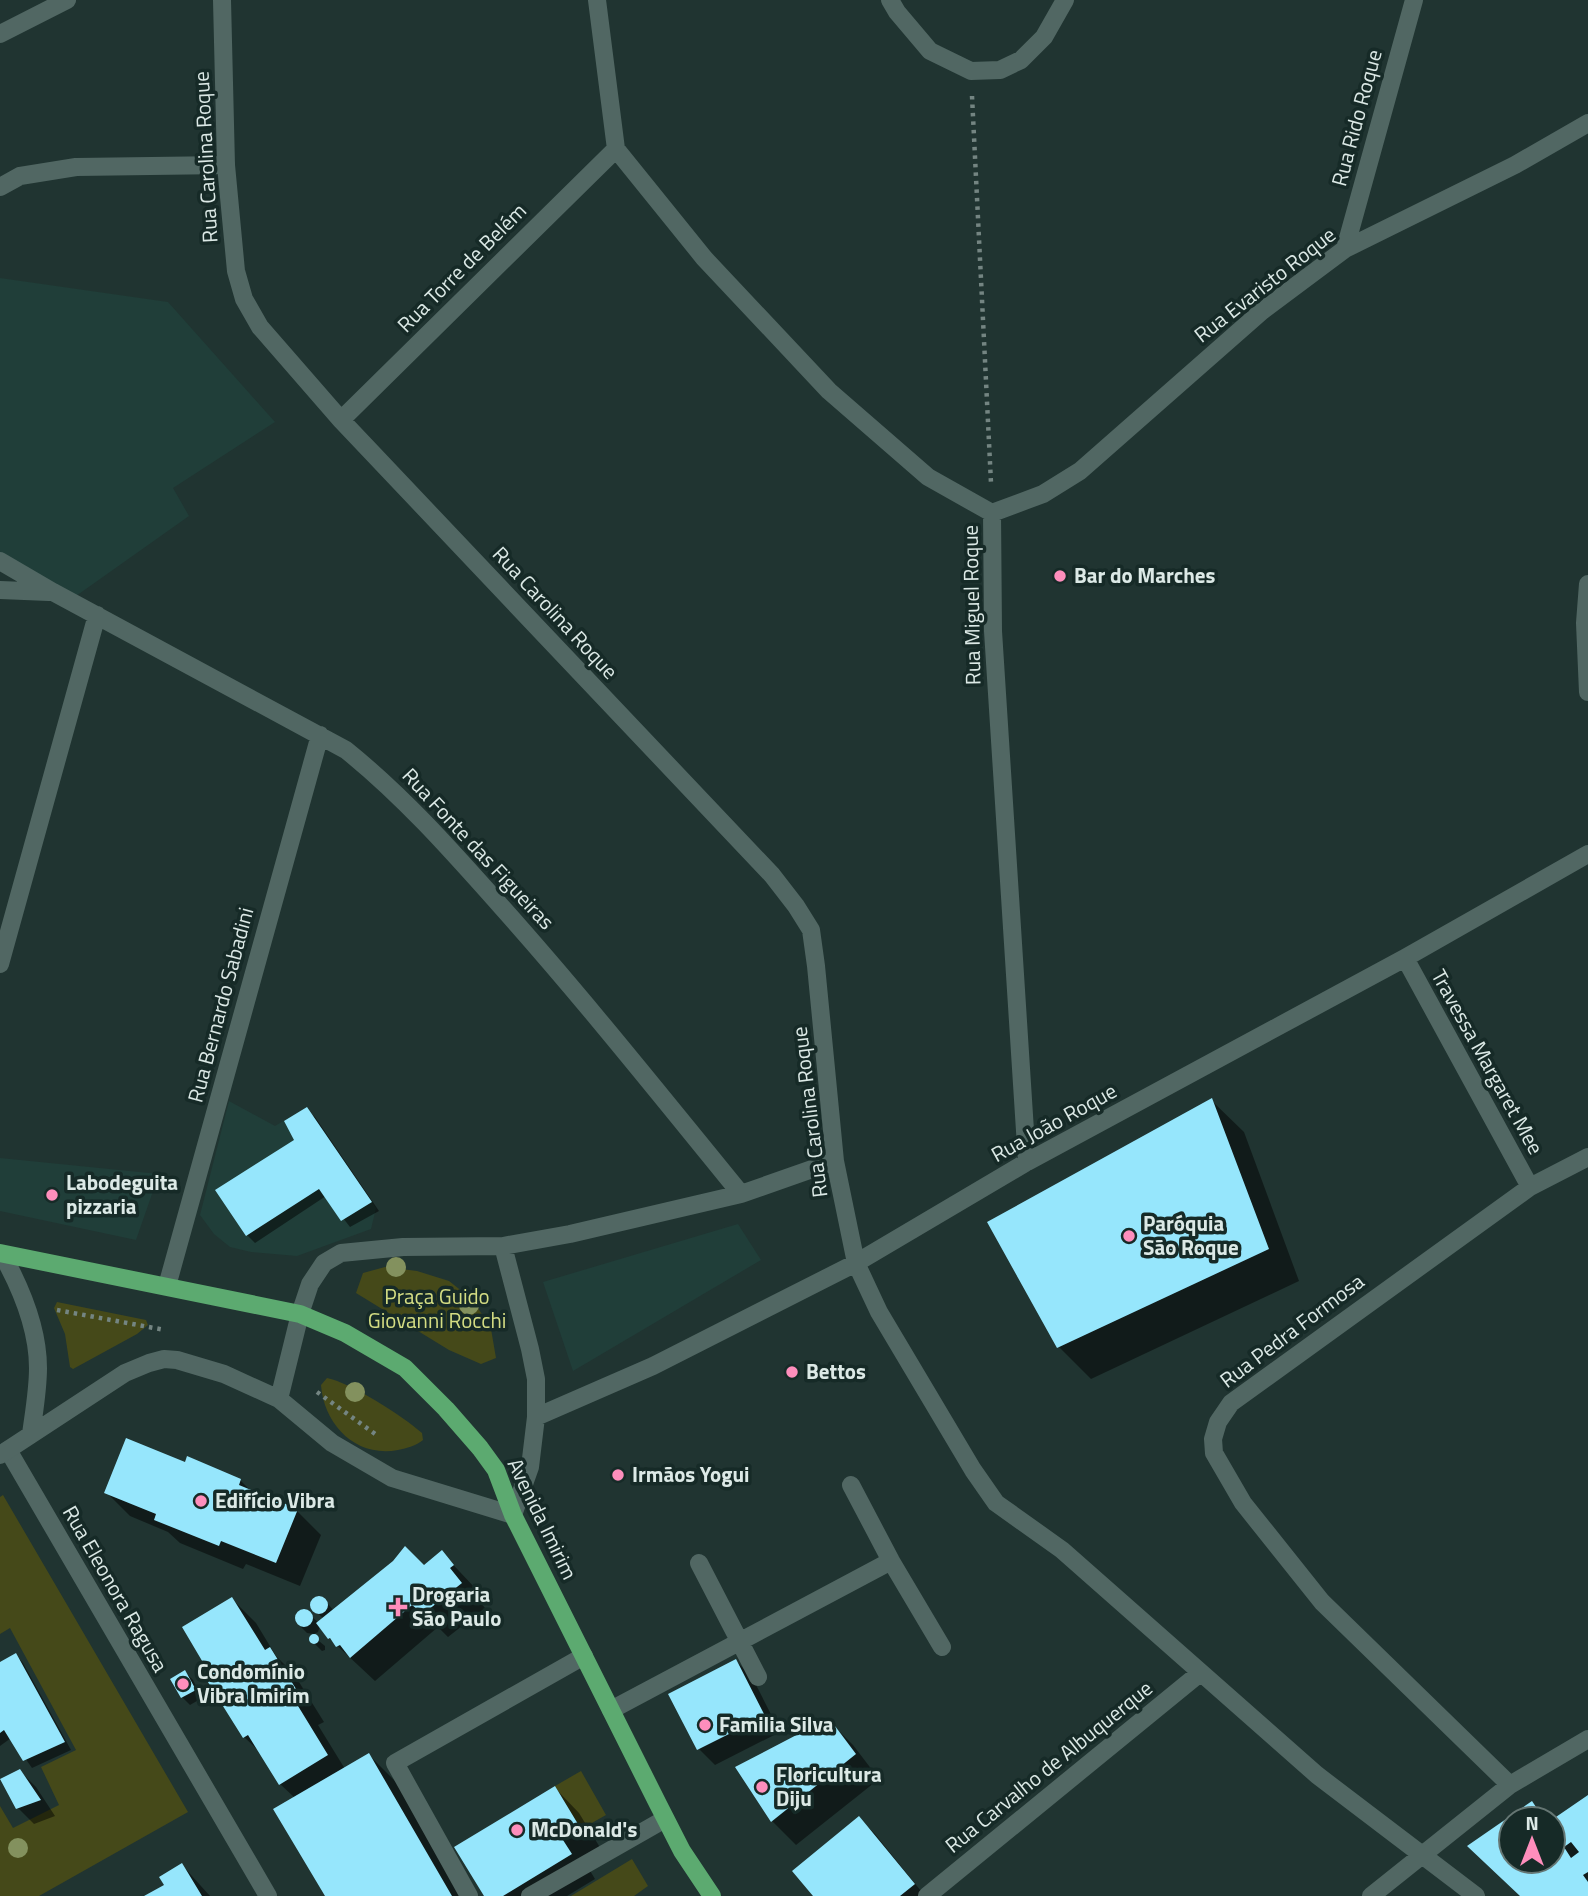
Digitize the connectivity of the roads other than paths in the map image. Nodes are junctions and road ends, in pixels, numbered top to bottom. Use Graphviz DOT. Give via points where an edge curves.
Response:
graph roads {
  1 [pos="67,0"];
  2 [pos="222,0"];
  3 [pos="597,0"];
  4 [pos="890,0"];
  5 [pos="1065,0"];
  6 [pos="1414,0"];
  7 [pos="0,34"];
  8 [pos="1588,123"];
  9 [pos="615,149"];
  10 [pos="226,165"];
  11 [pos="0,187"];
  12 [pos="1345,248"];
  13 [pos="341,420"];
  14 [pos="992,513"];
  15 [pos="0,561"];
  16 [pos="1588,584"];
  17 [pos="0,590"];
  18 [pos="53,592"];
  19 [pos="97,615"];
  20 [pos="1588,692"];
  21 [pos="320,735"];
  22 [pos="1588,855"];
  23 [pos="1405,958"];
  24 [pos="0,964"];
  25 [pos="1588,1157"];
  26 [pos="835,1161"];
  27 [pos="1027,1162"];
  28 [pos="1530,1187"];
  29 [pos="741,1194"];
  30 [pos="503,1246"];
  31 [pos="1,1253"];
  32 [pos="856,1263"];
  33 [pos="167,1286"];
  34 [pos="300,1314"];
  35 [pos="279,1399"];
  36 [pos="536,1417"];
  37 [pos="31,1434"];
  38 [pos="4,1453"];
  39 [pos="851,1485"];
  40 [pos="513,1515"];
  41 [pos="891,1561"];
  42 [pos="699,1563"];
  43 [pos="740,1641"];
  44 [pos="942,1647"];
  45 [pos="584,1656"];
  46 [pos="1200,1673"];
  47 [pos="758,1677"];
  48 [pos="611,1710"];
  49 [pos="1588,1740"];
  50 [pos="1510,1785"];
  51 [pos="666,1819"];
  52 [pos="1422,1856"];
  53 [pos="268,1896"];
  54 [pos="469,1896"];
  55 [pos="530,1896"];
  56 [pos="712,1896"];
  57 [pos="927,1896"];
  58 [pos="1371,1896"];
  59 [pos="1476,1896"];
  1 -- 7 [label="street"];
  2 -- 10 [label="street, Rua Carolina Roque"];
  3 -- 9 [label="street"];
  4 -- 5 [label="street" via="930,51 971,71 1000,70 1021,60 1044,37"];
  6 -- 12 [label="street, Rua Rido Roque"];
  8 -- 12 [label="street, Rua Evaristo Roque" via="1515,165"];
  9 -- 13 [label="street, Rua Torre de Belém"];
  9 -- 14 [label="street, Rua Miguel Roque" via="704,258 829,391 928,477"];
  10 -- 11 [label="street" via="76,167 20,176"];
  10 -- 13 [label="street, Rua Carolina Roque" via="236,271 244,299 260,327"];
  12 -- 14 [label="street, Rua Evaristo Roque" via="1262,311 1080,471 1043,494"];
  13 -- 26 [label="street, Rua Carolina Roque" via="772,875 796,906 811,930 817,966"];
  14 -- 27 [label="street, Rua Miguel Roque" via="993,631"];
  15 -- 18 [label="street, Rua Fonte das Figueiras"];
  16 -- 20 [label="street"];
  17 -- 18 [label="street"];
  18 -- 19 [label="street, Rua Fonte das Figueiras"];
  19 -- 21 [label="street, Rua Fonte das Figueiras"];
  19 -- 24 [label="street"];
  21 -- 29 [label="street, Rua Fonte das Figueiras" via="346,750 426,821 560,972"];
  21 -- 33 [label="street, Rua Bernardo Sabadini"];
  22 -- 23 [label="street, Rua João Roque"];
  23 -- 27 [label="street, Rua João Roque"];
  23 -- 28 [label="street, Travessa Margaret Mee"];
  25 -- 28 [label="street, Rua Pedra Formosa"];
  26 -- 29 [label="street"];
  26 -- 32 [label="street, Rua Carolina Roque"];
  27 -- 32 [label="street, Rua João Roque"];
  28 -- 50 [label="street, Rua Pedra Formosa" via="1231,1403 1213,1439 1214,1453 1243,1503 1322,1602"];
  29 -- 30 [label="street"];
  30 -- 34 [label="street" via="341,1253 324,1263"];
  30 -- 36 [label="street" via="536,1379"];
  31 -- 33 [label="main road, Avenida Imirim"];
  31 -- 37 [label="street" via="17,1281 34,1337 38,1366"];
  32 -- 36 [label="street, Rua João Roque" via="653,1366"];
  32 -- 46 [label="street, Rua Carolina Roque" via="879,1312 996,1503 1062,1550"];
  33 -- 34 [label="main road, Avenida Imirim"];
  34 -- 35 [label="street"];
  34 -- 40 [label="main road, Avenida Imirim" via="345,1333 405,1368 480,1448 496,1470"];
  35 -- 37 [label="street" via="224,1374 164,1359 125,1373"];
  35 -- 40 [label="street" via="332,1443 392,1478"];
  36 -- 40 [label="street" via="530,1467"];
  37 -- 38 [label="street"];
  38 -- 53 [label="street, Rua Eleonora Ragusa"];
  39 -- 41 [label="street"];
  40 -- 45 [label="main road, Avenida Imirim"];
  41 -- 43 [label="street"];
  41 -- 44 [label="street"];
  42 -- 43 [label="street"];
  43 -- 47 [label="street"];
  43 -- 48 [label="street"];
  45 -- 48 [label="main road, Avenida Imirim"];
  45 -- 54 [label="street" via="395,1763"];
  46 -- 52 [label="street, Rua Carolina Roque" via="1317,1775"];
  46 -- 57 [label="street, Rua Carvalho de Albuquerque"];
  48 -- 51 [label="main road, Avenida Imirim"];
  49 -- 50 [label="street"];
  50 -- 52 [label="street"];
  51 -- 55 [label="street"];
  51 -- 56 [label="main road, Avenida Imirim"];
  52 -- 58 [label="street"];
  52 -- 59 [label="street, Rua Carolina Roque"];
}
